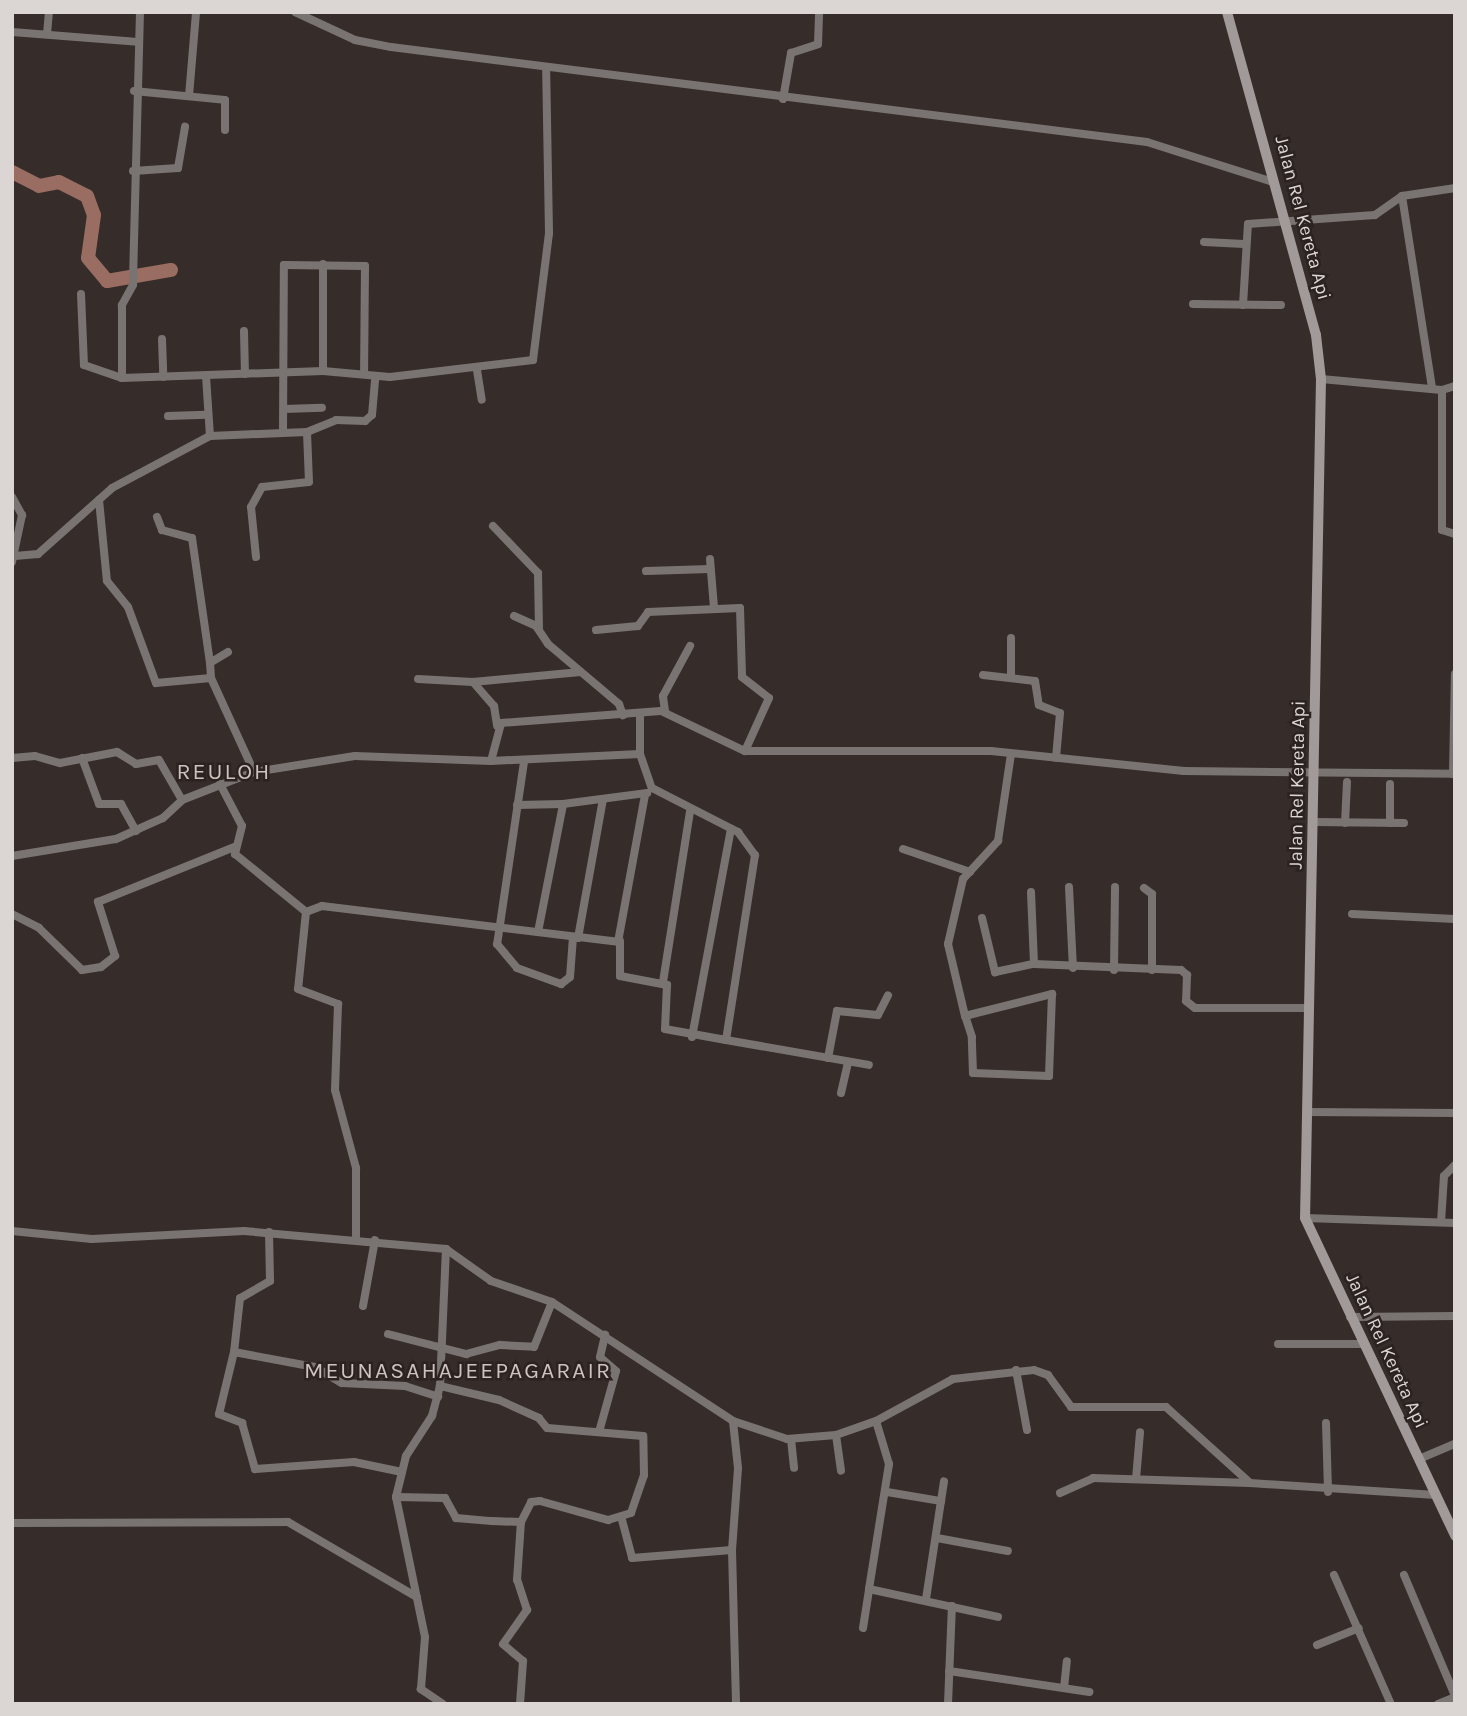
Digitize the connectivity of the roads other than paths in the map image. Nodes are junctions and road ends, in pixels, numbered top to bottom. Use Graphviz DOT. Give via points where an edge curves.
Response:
graph roads {
  1 [pos="49,12"];
  2 [pos="140,12"];
  3 [pos="196,12"];
  4 [pos="295,12"];
  5 [pos="819,12"];
  6 [pos="1227,12"];
  7 [pos="12,32"];
  8 [pos="47,34"];
  9 [pos="138,42"];
  10 [pos="547,69"];
  11 [pos="134,92"];
  12 [pos="189,96"];
  13 [pos="783,99"];
  14 [pos="185,127"];
  15 [pos="225,130"];
  16 [pos="133,171"];
  17 [pos="1273,182"];
  18 [pos="1455,188"];
  19 [pos="1402,196"];
  20 [pos="1285,224"];
  21 [pos="1205,242"];
  22 [pos="1244,244"];
  23 [pos="323,264"];
  24 [pos="81,294"];
  25 [pos="1193,304"];
  26 [pos="1243,305"];
  27 [pos="1281,305"];
  28 [pos="244,331"];
  29 [pos="162,339"];
  30 [pos="480,370"];
  31 [pos="323,371"];
  32 [pos="284,372"];
  33 [pos="364,373"];
  34 [pos="245,374"];
  35 [pos="206,376"];
  36 [pos="163,377"];
  37 [pos="375,377"];
  38 [pos="122,378"];
  39 [pos="1321,379"];
  40 [pos="1455,386"];
  41 [pos="1432,388"];
  42 [pos="1442,390"];
  43 [pos="482,400"];
  44 [pos="322,408"];
  45 [pos="284,410"];
  46 [pos="206,415"];
  47 [pos="168,416"];
  48 [pos="283,432"];
  49 [pos="307,432"];
  50 [pos="209,436"];
  51 [pos="12,497"];
  52 [pos="99,500"];
  53 [pos="157,517"];
  54 [pos="493,526"];
  55 [pos="1455,534"];
  56 [pos="256,557"];
  57 [pos="14,559"];
  58 [pos="710,559"];
  59 [pos="710,569"];
  60 [pos="646,571"];
  61 [pos="714,608"];
  62 [pos="514,616"];
  63 [pos="539,629"];
  64 [pos="596,629"];
  65 [pos="1012,638"];
  66 [pos="690,646"];
  67 [pos="228,652"];
  68 [pos="209,663"];
  69 [pos="581,672"];
  70 [pos="1455,674"];
  71 [pos="983,675"];
  72 [pos="211,678"];
  73 [pos="1011,678"];
  74 [pos="418,679"];
  75 [pos="473,682"];
  76 [pos="663,711"];
  77 [pos="644,713"];
  78 [pos="623,715"];
  79 [pos="497,726"];
  80 [pos="745,751"];
  81 [pos="640,754"];
  82 [pos="1012,754"];
  83 [pos="12,758"];
  84 [pos="82,758"];
  85 [pos="1056,758"];
  86 [pos="491,761"];
  87 [pos="524,762"];
  88 [pos="254,772"];
  89 [pos="1315,773"];
  90 [pos="1454,774"];
  91 [pos="1347,782"];
  92 [pos="1390,783"];
  93 [pos="220,784"];
  94 [pos="652,788"];
  95 [pos="645,795"];
  96 [pos="603,799"];
  97 [pos="182,800"];
  98 [pos="563,804"];
  99 [pos="517,805"];
  100 [pos="690,811"];
  101 [pos="1314,822"];
  102 [pos="1345,823"];
  103 [pos="1390,823"];
  104 [pos="1404,823"];
  105 [pos="731,829"];
  106 [pos="136,831"];
  107 [pos="234,847"];
  108 [pos="903,849"];
  109 [pos="12,856"];
  110 [pos="970,872"];
  111 [pos="1069,887"];
  112 [pos="1115,887"];
  113 [pos="1144,888"];
  114 [pos="1031,892"];
  115 [pos="306,912"];
  116 [pos="12,914"];
  117 [pos="1352,914"];
  118 [pos="982,918"];
  119 [pos="1455,919"];
  120 [pos="495,927"];
  121 [pos="538,932"];
  122 [pos="576,937"];
  123 [pos="621,941"];
  124 [pos="1034,964"];
  125 [pos="1073,968"];
  126 [pos="1114,970"];
  127 [pos="1152,970"];
  128 [pos="663,982"];
  129 [pos="888,995"];
  130 [pos="1310,1008"];
  131 [pos="965,1016"];
  132 [pos="692,1037"];
  133 [pos="726,1040"];
  134 [pos="828,1058"];
  135 [pos="848,1062"];
  136 [pos="869,1065"];
  137 [pos="841,1093"];
  138 [pos="1307,1112"];
  139 [pos="1455,1113"];
  140 [pos="1455,1166"];
  141 [pos="1305,1218"];
  142 [pos="1441,1222"];
  143 [pos="1455,1223"];
  144 [pos="12,1231"];
  145 [pos="269,1232"];
  146 [pos="356,1236"];
  147 [pos="375,1240"];
  148 [pos="446,1249"];
  149 [pos="552,1302"];
  150 [pos="363,1306"];
  151 [pos="1455,1316"];
  152 [pos="1350,1317"];
  153 [pos="388,1334"];
  154 [pos="605,1335"];
  155 [pos="1278,1344"];
  156 [pos="1363,1344"];
  157 [pos="442,1349"];
  158 [pos="234,1352"];
  159 [pos="1016,1370"];
  160 [pos="440,1386"];
  161 [pos="438,1397"];
  162 [pos="733,1421"];
  163 [pos="876,1421"];
  164 [pos="1326,1423"];
  165 [pos="1027,1430"];
  166 [pos="599,1432"];
  167 [pos="1140,1432"];
  168 [pos="836,1435"];
  169 [pos="791,1439"];
  170 [pos="1455,1444"];
  171 [pos="1419,1459"];
  172 [pos="794,1468"];
  173 [pos="841,1471"];
  174 [pos="402,1472"];
  175 [pos="1136,1479"];
  176 [pos="944,1481"];
  177 [pos="1250,1483"];
  178 [pos="887,1492"];
  179 [pos="1328,1492"];
  180 [pos="1060,1493"];
  181 [pos="1436,1495"];
  182 [pos="396,1497"];
  183 [pos="941,1501"];
  184 [pos="621,1520"];
  185 [pos="521,1522"];
  186 [pos="12,1523"];
  187 [pos="1455,1536"];
  188 [pos="937,1538"];
  189 [pos="732,1550"];
  190 [pos="1008,1552"];
  191 [pos="1334,1575"];
  192 [pos="1404,1575"];
  193 [pos="869,1589"];
  194 [pos="417,1597"];
  195 [pos="926,1599"];
  196 [pos="952,1606"];
  197 [pos="998,1617"];
  198 [pos="863,1628"];
  199 [pos="1359,1628"];
  200 [pos="1317,1645"];
  201 [pos="1067,1661"];
  202 [pos="949,1671"];
  203 [pos="1064,1688"];
  204 [pos="1089,1692"];
  205 [pos="1455,1696"];
  206 [pos="443,1704"];
  207 [pos="520,1704"];
  208 [pos="736,1704"];
  209 [pos="948,1704"];
  210 [pos="1391,1704"];
  211 [pos="1438,1704"];
  1 -- 8 [label="street"];
  2 -- 9 [label="street"];
  3 -- 12 [label="street"];
  4 -- 10 [label="street" via="355,40"];
  5 -- 13 [label="street" via="817,44 792,53"];
  6 -- 17 [label="main road, Jalan Rel Kereta Api"];
  7 -- 8 [label="street"];
  8 -- 9 [label="street"];
  9 -- 11 [label="street"];
  10 -- 13 [label="street"];
  10 -- 30 [label="street" via="550,198 534,358"];
  11 -- 12 [label="street"];
  11 -- 16 [label="street"];
  12 -- 15 [label="street" via="226,101"];
  13 -- 17 [label="street" via="1147,142"];
  14 -- 16 [label="street" via="178,168"];
  16 -- 38 [label="street" via="133,285 122,305"];
  17 -- 20 [label="main road, Jalan Rel Kereta Api"];
  18 -- 19 [label="street"];
  19 -- 20 [label="street" via="1375,215"];
  19 -- 41 [label="street"];
  20 -- 22 [label="street" via="1248,224"];
  20 -- 39 [label="main road, Jalan Rel Kereta Api"];
  21 -- 22 [label="street"];
  22 -- 26 [label="street"];
  23 -- 31 [label="street"];
  23 -- 32 [label="street" via="282,267"];
  23 -- 33 [label="street" via="365,266"];
  24 -- 38 [label="street" via="83,365"];
  25 -- 26 [label="street"];
  26 -- 27 [label="street"];
  28 -- 34 [label="street"];
  29 -- 36 [label="street"];
  30 -- 37 [label="street"];
  30 -- 43 [label="street"];
  31 -- 32 [label="street"];
  31 -- 33 [label="street"];
  32 -- 34 [label="street"];
  32 -- 45 [label="street"];
  33 -- 37 [label="street"];
  34 -- 35 [label="street"];
  35 -- 36 [label="street"];
  35 -- 46 [label="street"];
  36 -- 38 [label="street"];
  37 -- 49 [label="street" via="370,418 336,420"];
  39 -- 41 [label="street"];
  39 -- 89 [label="main road, Jalan Rel Kereta Api"];
  40 -- 42 [label="street"];
  41 -- 42 [label="street"];
  42 -- 55 [label="street" via="1442,530"];
  44 -- 45 [label="street"];
  45 -- 48 [label="street"];
  46 -- 47 [label="street"];
  46 -- 50 [label="street"];
  48 -- 49 [label="street"];
  48 -- 50 [label="street"];
  49 -- 56 [label="street" via="309,482 262,487 251,507"];
  50 -- 52 [label="street"];
  51 -- 57 [label="street" via="22,515"];
  52 -- 57 [label="street" via="38,554"];
  52 -- 72 [label="street" via="107,581 128,607 156,683"];
  53 -- 68 [label="street" via="162,530 192,538"];
  54 -- 63 [label="street" via="538,573"];
  58 -- 59 [label="street"];
  59 -- 60 [label="street"];
  59 -- 61 [label="street"];
  61 -- 64 [label="street" via="648,612 638,626"];
  61 -- 80 [label="street" via="742,611 742,677 769,698"];
  62 -- 63 [label="street"];
  63 -- 69 [label="street"];
  65 -- 73 [label="street"];
  66 -- 76 [label="street" via="663,696"];
  67 -- 68 [label="street"];
  68 -- 72 [label="street"];
  69 -- 75 [label="street"];
  69 -- 78 [label="street" via="619,704"];
  70 -- 90 [label="street"];
  71 -- 73 [label="street"];
  72 -- 88 [label="street"];
  73 -- 85 [label="street" via="1034,680 1039,705 1059,711"];
  74 -- 75 [label="street"];
  75 -- 79 [label="street" via="494,706"];
  76 -- 77 [label="street"];
  76 -- 80 [label="street"];
  77 -- 78 [label="street"];
  77 -- 81 [label="street"];
  78 -- 79 [label="street"];
  79 -- 86 [label="street"];
  80 -- 82 [label="street"];
  81 -- 87 [label="street"];
  81 -- 94 [label="street"];
  82 -- 85 [label="street"];
  82 -- 110 [label="street" via="998,841"];
  83 -- 84 [label="street" via="35,756 60,763"];
  84 -- 97 [label="street" via="117,752 136,764 161,761"];
  84 -- 106 [label="street" via="99,804 121,804"];
  85 -- 89 [label="street" via="1184,771"];
  86 -- 87 [label="street"];
  86 -- 88 [label="street" via="355,756"];
  87 -- 99 [label="street"];
  88 -- 93 [label="street"];
  89 -- 90 [label="street"];
  89 -- 101 [label="main road, Jalan Rel Kereta Api"];
  91 -- 102 [label="street"];
  92 -- 103 [label="street"];
  93 -- 97 [label="street"];
  93 -- 107 [label="street" via="242,826"];
  94 -- 95 [label="street"];
  94 -- 100 [label="street"];
  95 -- 96 [label="street"];
  95 -- 123 [label="street"];
  96 -- 98 [label="street"];
  96 -- 122 [label="street"];
  97 -- 106 [label="street"];
  98 -- 99 [label="street"];
  98 -- 121 [label="street"];
  99 -- 120 [label="street"];
  100 -- 105 [label="street"];
  100 -- 128 [label="street"];
  101 -- 102 [label="street"];
  101 -- 130 [label="main road, Jalan Rel Kereta Api"];
  102 -- 103 [label="street"];
  103 -- 104 [label="street"];
  105 -- 132 [label="street"];
  105 -- 133 [label="street" via="752,849 755,862"];
  106 -- 109 [label="street" via="98,844"];
  107 -- 115 [label="street"];
  107 -- 116 [label="street" via="98,901 115,956 101,967 82,970 38,928"];
  108 -- 110 [label="street"];
  110 -- 131 [label="street" via="948,930"];
  111 -- 125 [label="street"];
  112 -- 126 [label="street"];
  113 -- 127 [label="street" via="1152,894"];
  114 -- 124 [label="street"];
  115 -- 120 [label="street" via="323,906"];
  115 -- 146 [label="street" via="296,984 303,993 338,1004 335,1090 356,1168"];
  117 -- 119 [label="street"];
  118 -- 124 [label="street" via="993,971"];
  120 -- 121 [label="street"];
  120 -- 122 [label="street" via="506,961 557,983 570,977"];
  121 -- 122 [label="street"];
  122 -- 123 [label="street"];
  123 -- 128 [label="street" via="620,976"];
  124 -- 125 [label="street"];
  125 -- 126 [label="street"];
  126 -- 127 [label="street"];
  127 -- 130 [label="street" via="1184,971 1186,1001 1195,1008"];
  128 -- 132 [label="street" via="664,1027"];
  129 -- 134 [label="street" via="878,1015 836,1011"];
  130 -- 138 [label="main road, Jalan Rel Kereta Api"];
  131 -- 131 [label="street" via="1052,994 1049,1076 973,1073"];
  132 -- 133 [label="street"];
  133 -- 134 [label="street"];
  134 -- 135 [label="street"];
  135 -- 136 [label="street"];
  135 -- 137 [label="street"];
  138 -- 139 [label="street"];
  138 -- 141 [label="main road, Jalan Rel Kereta Api"];
  140 -- 142 [label="street" via="1444,1176"];
  141 -- 142 [label="street"];
  141 -- 152 [label="main road, Jalan Rel Kereta Api"];
  142 -- 143 [label="street"];
  144 -- 145 [label="street" via="78,1238 195,1230"];
  145 -- 146 [label="street"];
  145 -- 158 [label="street" via="270,1281 240,1298"];
  146 -- 147 [label="street"];
  147 -- 148 [label="street"];
  147 -- 150 [label="street"];
  148 -- 149 [label="street" via="491,1281"];
  148 -- 157 [label="street"];
  149 -- 154 [label="street"];
  149 -- 157 [label="street" via="534,1347 500,1345 471,1354"];
  151 -- 152 [label="street"];
  152 -- 156 [label="main road, Jalan Rel Kereta Api"];
  153 -- 157 [label="street"];
  154 -- 162 [label="street"];
  154 -- 166 [label="street" via="600,1357 616,1371"];
  155 -- 156 [label="street"];
  156 -- 171 [label="main road, Jalan Rel Kereta Api"];
  157 -- 160 [label="street"];
  158 -- 161 [label="street" via="315,1367 342,1383 405,1386"];
  158 -- 174 [label="street" via="219,1414 240,1420 255,1469 354,1462"];
  159 -- 163 [label="street" via="953,1379"];
  159 -- 165 [label="street"];
  159 -- 177 [label="street" via="1048,1375 1071,1407 1166,1406"];
  160 -- 161 [label="street"];
  160 -- 166 [label="street" via="493,1398 539,1418 547,1429"];
  161 -- 174 [label="street"];
  162 -- 169 [label="street"];
  162 -- 189 [label="street" via="738,1468"];
  163 -- 168 [label="street"];
  163 -- 178 [label="street" via="889,1464"];
  164 -- 179 [label="street"];
  166 -- 184 [label="street" via="640,1434 647,1442 644,1475 631,1513"];
  167 -- 175 [label="street"];
  168 -- 169 [label="street"];
  168 -- 173 [label="street"];
  169 -- 172 [label="street"];
  170 -- 171 [label="street"];
  171 -- 181 [label="main road, Jalan Rel Kereta Api"];
  174 -- 182 [label="street"];
  175 -- 177 [label="street"];
  175 -- 180 [label="street" via="1093,1478"];
  176 -- 183 [label="street"];
  177 -- 179 [label="street"];
  178 -- 183 [label="street"];
  178 -- 193 [label="street"];
  179 -- 181 [label="street"];
  181 -- 187 [label="main road, Jalan Rel Kereta Api"];
  182 -- 185 [label="street" via="444,1498 456,1518"];
  182 -- 194 [label="street"];
  183 -- 188 [label="street"];
  184 -- 185 [label="street" via="540,1501 531,1502"];
  184 -- 189 [label="street" via="632,1558"];
  185 -- 207 [label="street" via="517,1580 527,1611 503,1644 523,1661"];
  186 -- 194 [label="street" via="288,1522"];
  188 -- 190 [label="street"];
  188 -- 195 [label="street"];
  189 -- 208 [label="street"];
  191 -- 199 [label="street"];
  192 -- 205 [label="street"];
  193 -- 195 [label="street"];
  193 -- 198 [label="street"];
  194 -- 206 [label="street" via="425,1643 421,1689"];
  195 -- 196 [label="street"];
  196 -- 197 [label="street"];
  196 -- 202 [label="street"];
  199 -- 200 [label="street"];
  199 -- 210 [label="street"];
  201 -- 203 [label="street"];
  202 -- 203 [label="street"];
  202 -- 209 [label="street"];
  203 -- 204 [label="street"];
  205 -- 211 [label="street"];
}
